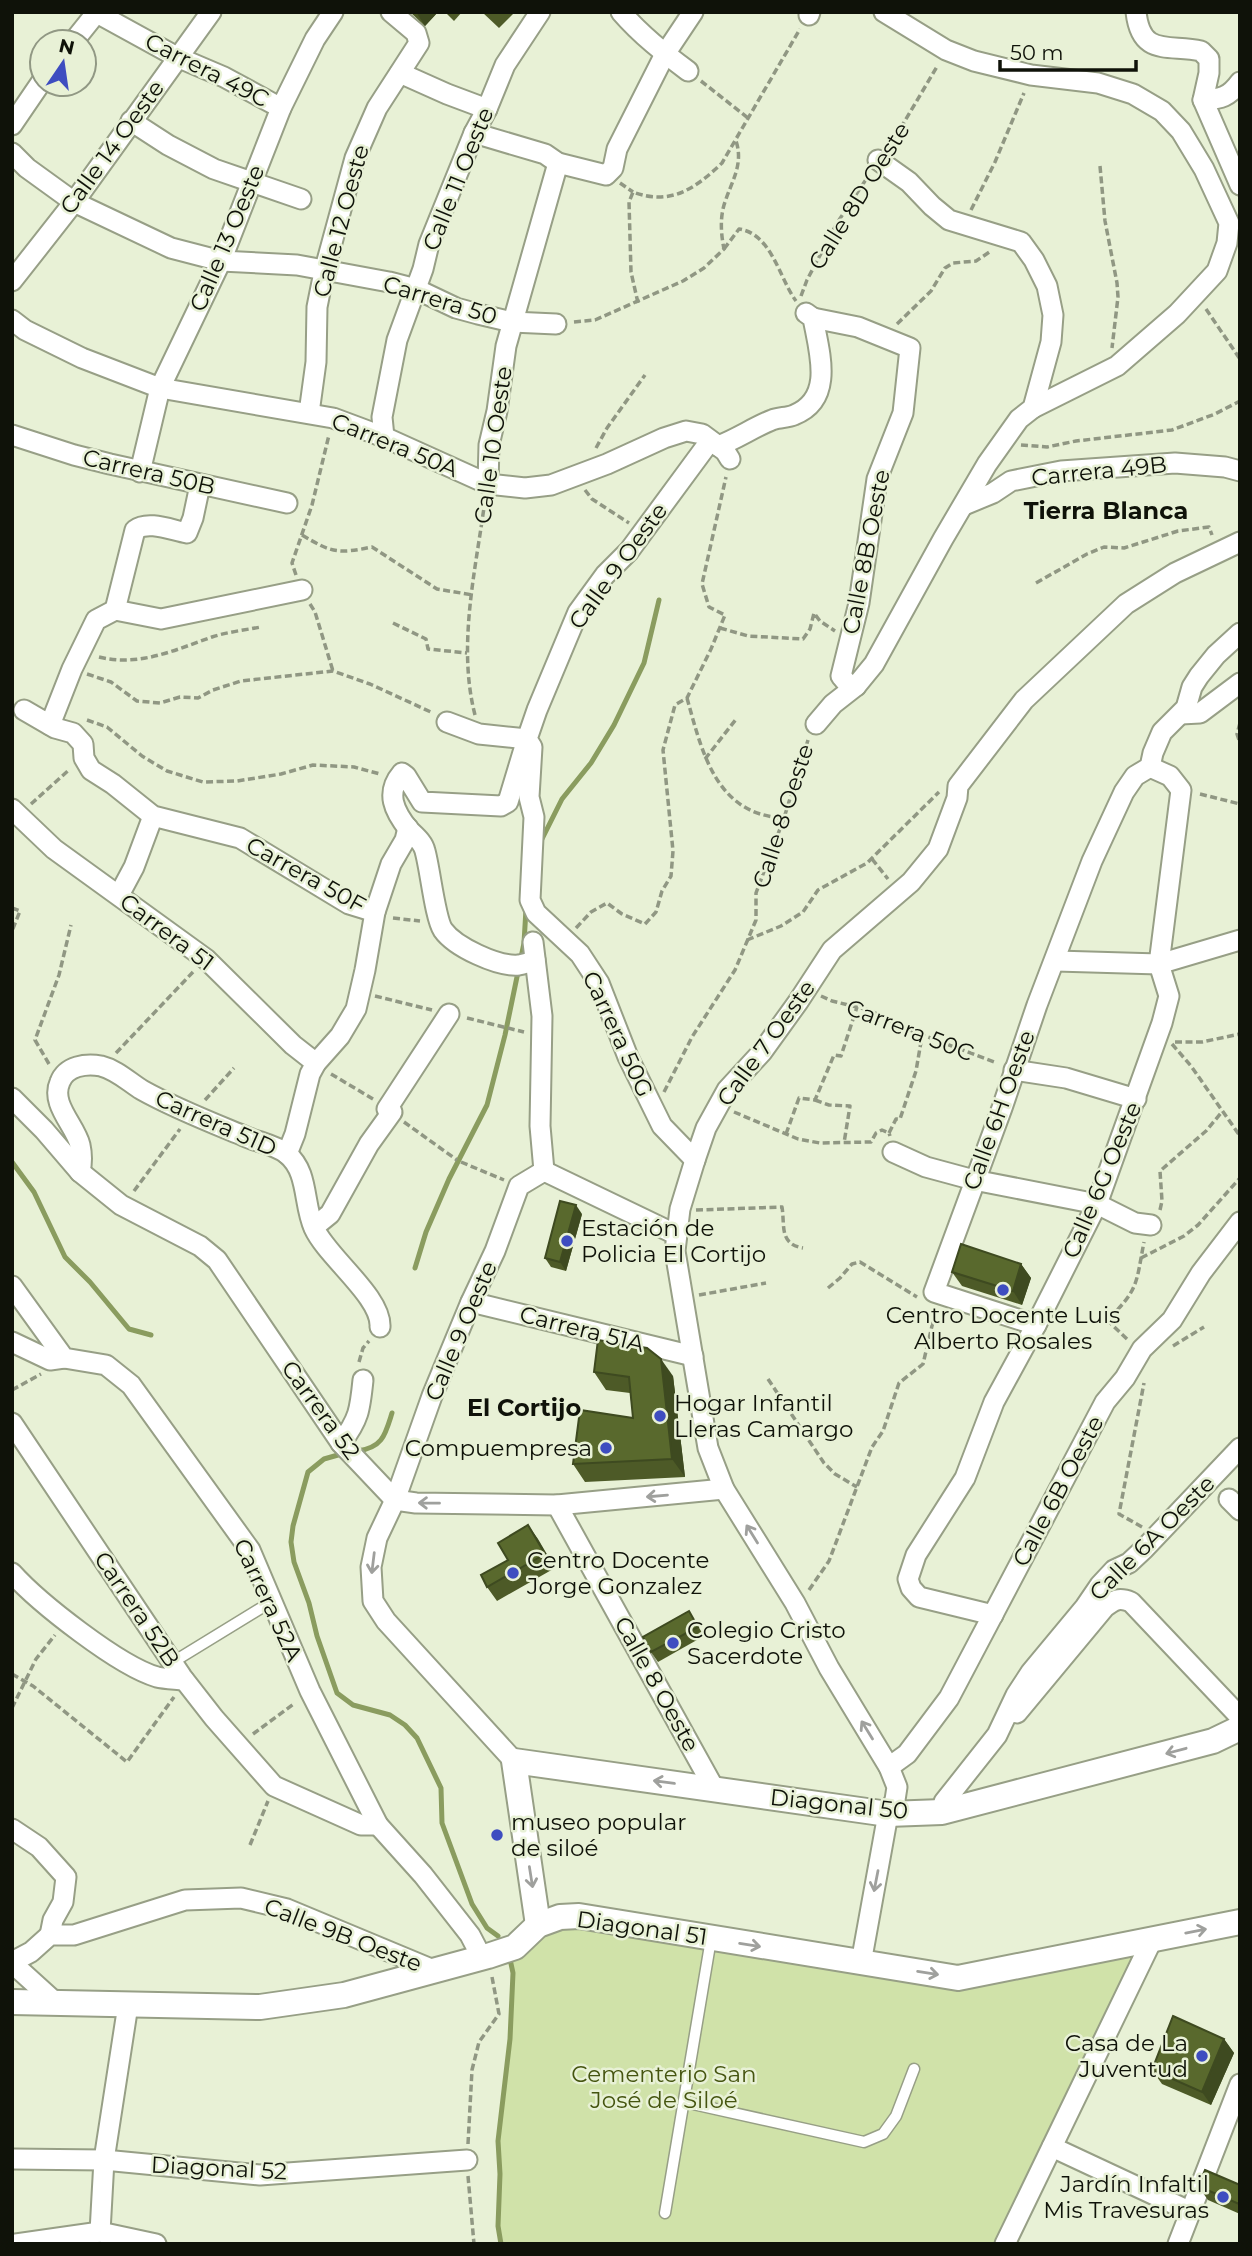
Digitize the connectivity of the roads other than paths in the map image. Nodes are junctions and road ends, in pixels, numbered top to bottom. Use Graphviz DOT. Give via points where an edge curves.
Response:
graph roads {
  1 [pos="96,12"];
  2 [pos="211,12"];
  3 [pos="333,12"];
  4 [pos="391,12"];
  5 [pos="540,12"];
  6 [pos="621,12"];
  7 [pos="693,12"];
  8 [pos="884,12"];
  9 [pos="1136,12"];
  10 [pos="84,28"];
  11 [pos="665,54"];
  12 [pos="177,57"];
  13 [pos="688,71"];
  14 [pos="400,73"];
  15 [pos="1240,82"];
  16 [pos="30,98"];
  17 [pos="1203,100"];
  18 [pos="281,108"];
  19 [pos="487,109"];
  20 [pos="131,121"];
  21 [pos="12,125"];
  22 [pos="474,133"];
  23 [pos="12,153"];
  24 [pos="878,160"];
  25 [pos="558,163"];
  26 [pos="251,183"];
  27 [pos="1240,185"];
  28 [pos="301,199"];
  29 [pos="74,202"];
  30 [pos="1233,214"];
  31 [pos="221,261"];
  32 [pos="324,272"];
  33 [pos="12,281"];
  34 [pos="416,289"];
  35 [pos="12,320"];
  36 [pos="512,322"];
  37 [pos="556,324"];
  38 [pos="160,388"];
  39 [pos="1034,408"];
  40 [pos="309,413"];
  41 [pos="12,435"];
  42 [pos="384,436"];
  43 [pos="1000,446"];
  44 [pos="719,449"];
  45 [pos="139,471"];
  46 [pos="1240,471"];
  47 [pos="1012,481"];
  48 [pos="488,484"];
  49 [pos="200,485"];
  50 [pos="287,503"];
  51 [pos="964,505"];
  52 [pos="1240,542"];
  53 [pos="302,590"];
  54 [pos="115,610"];
  55 [pos="1240,633"];
  56 [pos="849,681"];
  57 [pos="1240,683"];
  58 [pos="24,710"];
  59 [pos="1181,714"];
  60 [pos="53,719"];
  61 [pos="447,722"];
  62 [pos="816,724"];
  63 [pos="527,739"];
  64 [pos="1150,768"];
  65 [pos="16,812"];
  66 [pos="153,816"];
  67 [pos="408,828"];
  68 [pos="119,895"];
  69 [pos="375,912"];
  70 [pos="536,913"];
  71 [pos="1240,940"];
  72 [pos="1056,961"];
  73 [pos="1160,964"];
  74 [pos="449,1014"];
  75 [pos="316,1063"];
  76 [pos="1014,1070"];
  77 [pos="12,1098"];
  78 [pos="1136,1099"];
  79 [pos="891,1142"];
  80 [pos="287,1154"];
  81 [pos="695,1160"];
  82 [pos="544,1171"];
  83 [pos="80,1172"];
  84 [pos="974,1180"];
  85 [pos="1097,1204"];
  86 [pos="1240,1222"];
  87 [pos="1151,1225"];
  88 [pos="314,1227"];
  89 [pos="677,1235"];
  90 [pos="12,1286"];
  91 [pos="471,1302"];
  92 [pos="1036,1325"];
  93 [pos="380,1327"];
  94 [pos="12,1342"];
  95 [pos="693,1356"];
  96 [pos="64,1358"];
  97 [pos="363,1380"];
  98 [pos="12,1423"];
  99 [pos="341,1443"];
  100 [pos="1240,1448"];
  101 [pos="724,1489"];
  102 [pos="395,1500"];
  103 [pos="557,1505"];
  104 [pos="12,1573"];
  105 [pos="271,1602"];
  106 [pos="993,1615"];
  107 [pos="173,1662"];
  108 [pos="184,1680"];
  109 [pos="1240,1717"];
  110 [pos="1240,1728"];
  111 [pos="997,1735"];
  112 [pos="514,1761"];
  113 [pos="889,1767"];
  114 [pos="715,1790"];
  115 [pos="942,1812"];
  116 [pos="888,1814"];
  117 [pos="378,1825"];
  118 [pos="12,1829"];
  119 [pos="1240,1922"];
  120 [pos="538,1925"];
  121 [pos="50,1935"];
  122 [pos="711,1938"];
  123 [pos="1152,1940"];
  124 [pos="485,1957"];
  125 [pos="12,1962"];
  126 [pos="861,1963"];
  127 [pos="436,1971"];
  128 [pos="12,2002"];
  129 [pos="55,2002"];
  130 [pos="128,2005"];
  131 [pos="914,2069"];
  132 [pos="1240,2084"];
  133 [pos="684,2102"];
  134 [pos="1052,2147"];
  135 [pos="12,2159"];
  136 [pos="104,2160"];
  137 [pos="467,2160"];
  138 [pos="1189,2211"];
  139 [pos="665,2213"];
  140 [pos="100,2232"];
  141 [pos="16,2244"];
  142 [pos="156,2244"];
  143 [pos="1005,2244"];
  144 [pos="1178,2244"];
  1 -- 10 [label="street"];
  1 -- 12 [label="street, Carrera 49C"];
  2 -- 12 [label="street, Calle 14 Oeste"];
  3 -- 18 [label="street, Calle 13 Oeste"];
  4 -- 14 [label="street, Calle 12 Oeste" via="416,33 419,43"];
  5 -- 19 [label="street, Calle 11 Oeste" via="505,65"];
  6 -- 11 [label="street"];
  7 -- 11 [label="street"];
  8 -- 30 [label="street" via="946,50 982,64 1098,83 1133,94 1162,111 1181,131"];
  9 -- 17 [label="street" via="1139,33 1148,43 1201,51 1209,59"];
  11 -- 13 [label="street"];
  11 -- 25 [label="street" via="617,149 613,168 606,175"];
  12 -- 18 [label="street, Carrera 49C"];
  12 -- 20 [label="street, Calle 14 Oeste"];
  14 -- 19 [label="street"];
  14 -- 32 [label="street, Calle 12 Oeste" via="377,108 355,158 336,212"];
  15 -- 17 [label="street" via="1226,97"];
  16 -- 21 [label="street"];
  17 -- 27 [label="street"];
  18 -- 26 [label="street, Calle 13 Oeste"];
  19 -- 22 [label="street, Calle 11 Oeste"];
  20 -- 26 [label="street" via="214,169"];
  20 -- 29 [label="street, Calle 14 Oeste"];
  22 -- 25 [label="street" via="545,154"];
  22 -- 34 [label="street, Calle 11 Oeste"];
  23 -- 29 [label="street, Carrera 50"];
  24 -- 39 [label="street" via="949,220 1021,242 1034,260 1047,286 1053,315"];
  25 -- 36 [label="street, Calle 10 Oeste"];
  26 -- 28 [label="street"];
  26 -- 31 [label="street, Calle 13 Oeste"];
  29 -- 31 [label="street, Carrera 50" via="171,248"];
  29 -- 33 [label="street, Calle 14 Oeste"];
  30 -- 39 [label="street" via="1217,271 1197,295 1117,366"];
  31 -- 32 [label="street, Carrera 50" via="289,264"];
  31 -- 38 [label="street, Calle 13 Oeste"];
  32 -- 34 [label="street, Carrera 50"];
  32 -- 40 [label="street, Calle 12 Oeste"];
  34 -- 36 [label="street, Carrera 50" via="456,308"];
  34 -- 42 [label="street, Calle 11 Oeste" via="390,369 382,416"];
  35 -- 38 [label="street, Carrera 50A" via="82,358"];
  36 -- 37 [label="street, Carrera 50"];
  36 -- 48 [label="street, Calle 10 Oeste" via="489,445"];
  38 -- 40 [label="street, Carrera 50A"];
  38 -- 45 [label="street, Calle 13 Oeste"];
  39 -- 43 [label="street, Calle 8 Oeste" via="1019,419"];
  40 -- 42 [label="street, Carrera 50A"];
  41 -- 45 [label="street, Carrera 50B"];
  42 -- 48 [label="street, Carrera 50A"];
  43 -- 47 [label="street"];
  43 -- 51 [label="street, Calle 8 Oeste"];
  44 -- 48 [label="street, Carrera 50A" via="702,433 686,432 551,485"];
  44 -- 56 [label="street, Calle 8B Oeste" via="773,420 794,415 817,397 822,384 808,315 858,327 910,348 903,413 877,479 850,635"];
  44 -- 63 [label="street, Calle 9 Oeste" via="642,531 578,612"];
  45 -- 49 [label="street, Carrera 50B"];
  46 -- 47 [label="street, Carrera 49B" via="1175,463 1061,471"];
  47 -- 51 [label="street, Carrera 49B"];
  49 -- 50 [label="street, Carrera 50B"];
  49 -- 54 [label="street" via="187,533 149,525 135,530"];
  51 -- 56 [label="street, Calle 8 Oeste" via="874,664"];
  52 -- 81 [label="street, Calle 7 Oeste" via="1174,573 1126,604 1024,700 958,786 938,849 911,882 832,950 762,1052 727,1090"];
  53 -- 54 [label="street" via="161,619"];
  54 -- 60 [label="street" via="96,620"];
  55 -- 59 [label="street" via="1199,676"];
  56 -- 62 [label="street, Calle 8 Oeste"];
  57 -- 59 [label="street" via="1200,713"];
  58 -- 60 [label="street, Carrera 50F"];
  59 -- 64 [label="street" via="1161,732"];
  60 -- 66 [label="street, Carrera 50F" via="83,744 91,770"];
  61 -- 63 [label="street" via="480,734"];
  63 -- 67 [label="street, Calle 9 Oeste" via="508,802 501,806 422,802 406,776 398,777 391,792"];
  63 -- 70 [label="street, Calle 9 Oeste" via="532,747 529,797 534,817 530,900"];
  64 -- 72 [label="street, Calle 6H Oeste" via="1135,776 1124,792"];
  64 -- 73 [label="street, Calle 6G Oeste" via="1170,776 1181,790"];
  65 -- 68 [label="street, Carrera 51" via="54,849"];
  66 -- 68 [label="street"];
  66 -- 69 [label="street, Carrera 50F" via="240,838 349,904"];
  67 -- 69 [label="street"];
  67 -- 82 [label="street" via="425,848 442,929 477,954 518,965 534,951 542,1016"];
  68 -- 75 [label="street, Carrera 51" via="206,959"];
  69 -- 75 [label="street" via="356,1009 340,1037"];
  70 -- 81 [label="street, Carrera 50G" via="580,954 598,983 662,1126"];
  71 -- 73 [label="street"];
  72 -- 73 [label="street"];
  72 -- 76 [label="street, Calle 6H Oeste"];
  73 -- 78 [label="street, Calle 6G Oeste" via="1169,996"];
  74 -- 88 [label="street" via="330,1214"];
  75 -- 80 [label="street"];
  76 -- 78 [label="street" via="1066,1078"];
  76 -- 84 [label="street, Calle 6H Oeste"];
  77 -- 83 [label="street, Carrera 52"];
  78 -- 85 [label="street, Calle 6G Oeste"];
  79 -- 84 [label="street" via="926,1167"];
  80 -- 83 [label="street, Carrera 51D" via="193,1114 109,1069 84,1065 60,1080 57,1094 80,1143"];
  80 -- 88 [label="street, Carrera 51D" via="300,1169"];
  81 -- 89 [label="street, Calle 7 Oeste"];
  82 -- 89 [label="street"];
  82 -- 91 [label="street, Calle 9 Oeste" via="519,1186"];
  83 -- 99 [label="street, Carrera 52" via="121,1205 200,1246 217,1260"];
  84 -- 85 [label="street"];
  84 -- 92 [label="street, Calle 6H Oeste" via="929,1297"];
  85 -- 87 [label="street" via="1135,1223"];
  85 -- 92 [label="street, Calle 6G Oeste"];
  86 -- 106 [label="street, Calle 6B Oeste" via="1172,1320 1142,1349 1105,1402"];
  88 -- 93 [label="street, Carrera 51D" via="379,1314"];
  89 -- 95 [label="street, Calle 7 Oeste" via="675,1251"];
  90 -- 96 [label="street"];
  91 -- 95 [label="street, Carrera 51A"];
  91 -- 102 [label="street, Calle 9 Oeste"];
  92 -- 106 [label="street, Calle 6G Oeste" via="994,1402 965,1478 916,1555 908,1579 919,1597"];
  94 -- 96 [label="street" via="50,1360"];
  95 -- 101 [label="street, Calle 7 Oeste" via="708,1448"];
  96 -- 105 [label="street, Carrera 52A" via="106,1365 131,1385 250,1550"];
  97 -- 99 [label="street" via="356,1423"];
  98 -- 107 [label="street, Carrera 52B"];
  99 -- 102 [label="street, Carrera 52"];
  100 -- 111 [label="street, Calle 6A Oeste" via="1129,1563 1100,1585 1031,1672"];
  101 -- 103 [label="street, one-way"];
  113 -- 101 [label="street, Calle 7 Oeste, one-way"];
  103 -- 102 [label="street, one-way"];
  102 -- 112 [label="street, Calle 9 Oeste, one-way" via="377,1538 370,1567 373,1601"];
  103 -- 114 [label="street, Calle 8 Oeste"];
  104 -- 108 [label="street" via="29,1592 122,1660 157,1677"];
  105 -- 107 [label="lane"];
  105 -- 117 [label="street, Carrera 52A"];
  106 -- 113 [label="street, Calle 6B Oeste" via="949,1698 906,1754"];
  107 -- 108 [label="street, Carrera 52B"];
  108 -- 117 [label="street, Carrera 52B" via="274,1786 361,1825"];
  109 -- 111 [label="street, Calle 6A Oeste" via="1131,1602 1114,1599"];
  110 -- 115 [label="street, Diagonal 50, one-way" via="1213,1741"];
  111 -- 115 [label="street, Calle 6A Oeste" via="944,1802"];
  114 -- 112 [label="street, Diagonal 50, one-way"];
  112 -- 120 [label="street, one-way"];
  113 -- 116 [label="street, Calle 7 Oeste" via="897,1787"];
  114 -- 116 [label="street, Diagonal 50"];
  115 -- 116 [label="street, Diagonal 50"];
  116 -- 126 [label="street, Calle 7 Oeste, one-way"];
  117 -- 124 [label="street, Carrera 52A"];
  118 -- 121 [label="street" via="39,1847 66,1877 63,1902"];
  123 -- 119 [label="street, Diagonal 51, one-way"];
  120 -- 122 [label="street, Diagonal 51" via="579,1916"];
  120 -- 124 [label="street, Diagonal 51" via="515,1947"];
  121 -- 125 [label="street"];
  121 -- 127 [label="street, Calle 9B Oeste" via="74,1935 185,1900 241,1898 287,1909"];
  122 -- 126 [label="street, Diagonal 51, one-way"];
  122 -- 133 [label="lane"];
  126 -- 123 [label="street, Diagonal 51, one-way" via="958,1978"];
  123 -- 134 [label="street"];
  124 -- 127 [label="street, Diagonal 51"];
  125 -- 129 [label="street"];
  127 -- 130 [label="street, Diagonal 51" via="344,1995 260,2007"];
  128 -- 129 [label="street, Diagonal 51"];
  129 -- 130 [label="street, Diagonal 51"];
  130 -- 136 [label="street"];
  131 -- 133 [label="lane" via="896,2116 883,2134 864,2142"];
  132 -- 138 [label="street"];
  133 -- 139 [label="lane"];
  134 -- 138 [label="street"];
  134 -- 143 [label="street"];
  135 -- 136 [label="street, Diagonal 52"];
  136 -- 137 [label="street, Diagonal 52" via="260,2175"];
  136 -- 140 [label="street"];
  138 -- 144 [label="street"];
  140 -- 141 [label="street"];
  140 -- 142 [label="street"];
}
